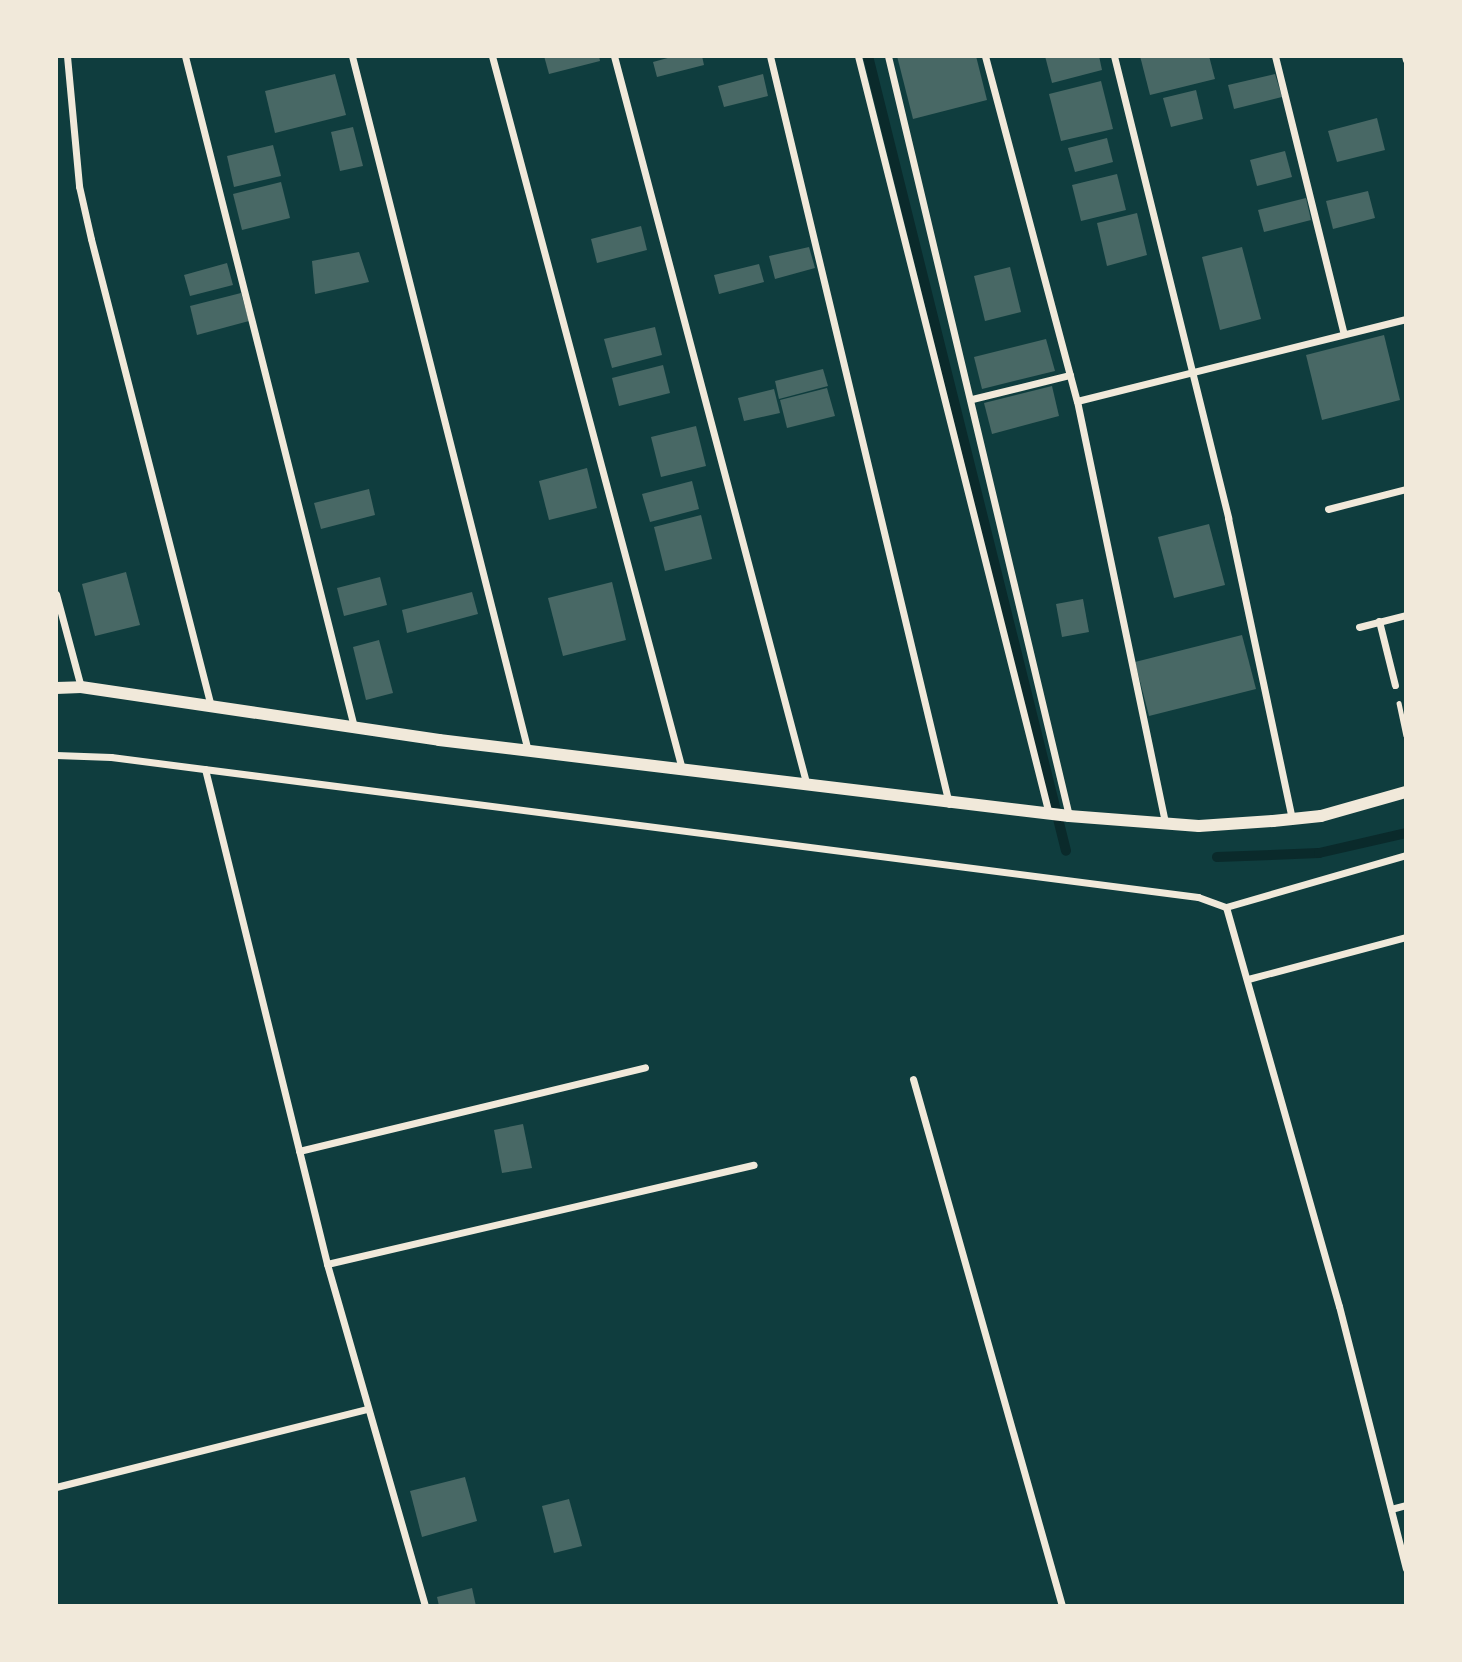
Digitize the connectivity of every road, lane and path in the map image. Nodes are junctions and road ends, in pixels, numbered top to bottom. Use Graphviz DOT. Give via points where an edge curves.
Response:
graph roads {
  1 [pos="67,56"];
  2 [pos="185,56"];
  3 [pos="352,56"];
  4 [pos="492,56"];
  5 [pos="614,56"];
  6 [pos="771,56"];
  7 [pos="858,56"];
  8 [pos="888,56"];
  9 [pos="985,56"];
  10 [pos="1114,56"];
  11 [pos="1275,56"];
  12 [pos="1406,319"];
  13 [pos="1344,334"];
  14 [pos="1190,373"];
  15 [pos="1070,375"];
  16 [pos="972,398"];
  17 [pos="1077,401"];
  18 [pos="1406,489"];
  19 [pos="1328,509"];
  20 [pos="56,594"];
  21 [pos="1406,615"];
  22 [pos="1379,621"];
  23 [pos="1359,626"];
  24 [pos="1395,685"];
  25 [pos="81,687"];
  26 [pos="56,688"];
  27 [pos="211,707"];
  28 [pos="355,728"];
  29 [pos="1406,735"];
  30 [pos="529,751"];
  31 [pos="56,755"];
  32 [pos="205,769"];
  33 [pos="682,771"];
  34 [pos="807,786"];
  35 [pos="1406,792"];
  36 [pos="949,804"];
  37 [pos="1049,815"];
  38 [pos="1069,816"];
  39 [pos="1292,820"];
  40 [pos="1165,823"];
  41 [pos="1406,855"];
  42 [pos="1226,907"];
  43 [pos="1406,937"];
  44 [pos="1248,979"];
  45 [pos="645,1068"];
  46 [pos="913,1079"];
  47 [pos="299,1151"];
  48 [pos="754,1165"];
  49 [pos="327,1264"];
  50 [pos="366,1409"];
  51 [pos="56,1487"];
  52 [pos="1406,1505"];
  53 [pos="1391,1509"];
  54 [pos="1406,1569"];
  55 [pos="425,1606"];
  56 [pos="1062,1606"];
  1 -- 27 [label="street" via="85,212"];
  2 -- 28 [label="street"];
  3 -- 30 [label="street"];
  4 -- 33 [label="street"];
  5 -- 34 [label="street"];
  6 -- 36 [label="street"];
  7 -- 37 [label="street"];
  8 -- 16 [label="street"];
  9 -- 15 [label="street"];
  10 -- 14 [label="street"];
  11 -- 13 [label="street"];
  12 -- 13 [label="street"];
  13 -- 14 [label="street"];
  14 -- 17 [label="street"];
  14 -- 39 [label="street" via="1228,518"];
  15 -- 16 [label="street"];
  15 -- 17 [label="street"];
  16 -- 38 [label="street"];
  17 -- 40 [label="street"];
  18 -- 19 [label="street"];
  20 -- 25 [label="street"];
  21 -- 22 [label="street"];
  22 -- 23 [label="street"];
  22 -- 24 [label="street"];
  24 -- 29 [label="path"];
  25 -- 26 [label="street"];
  25 -- 27 [label="street"];
  27 -- 28 [label="street"];
  28 -- 30 [label="street"];
  30 -- 33 [label="street"];
  31 -- 32 [label="street"];
  32 -- 42 [label="street" via="1198,897"];
  32 -- 47 [label="street"];
  33 -- 34 [label="street"];
  34 -- 36 [label="street"];
  35 -- 39 [label="street"];
  36 -- 37 [label="street"];
  37 -- 38 [label="street"];
  38 -- 40 [label="street"];
  39 -- 40 [label="street"];
  41 -- 42 [label="street"];
  42 -- 44 [label="street"];
  43 -- 44 [label="street"];
  44 -- 53 [label="street"];
  45 -- 47 [label="street"];
  46 -- 56 [label="street"];
  47 -- 49 [label="street"];
  48 -- 49 [label="street"];
  49 -- 50 [label="street"];
  50 -- 51 [label="street"];
  50 -- 55 [label="street"];
  52 -- 53 [label="street"];
  53 -- 54 [label="street"];
}
